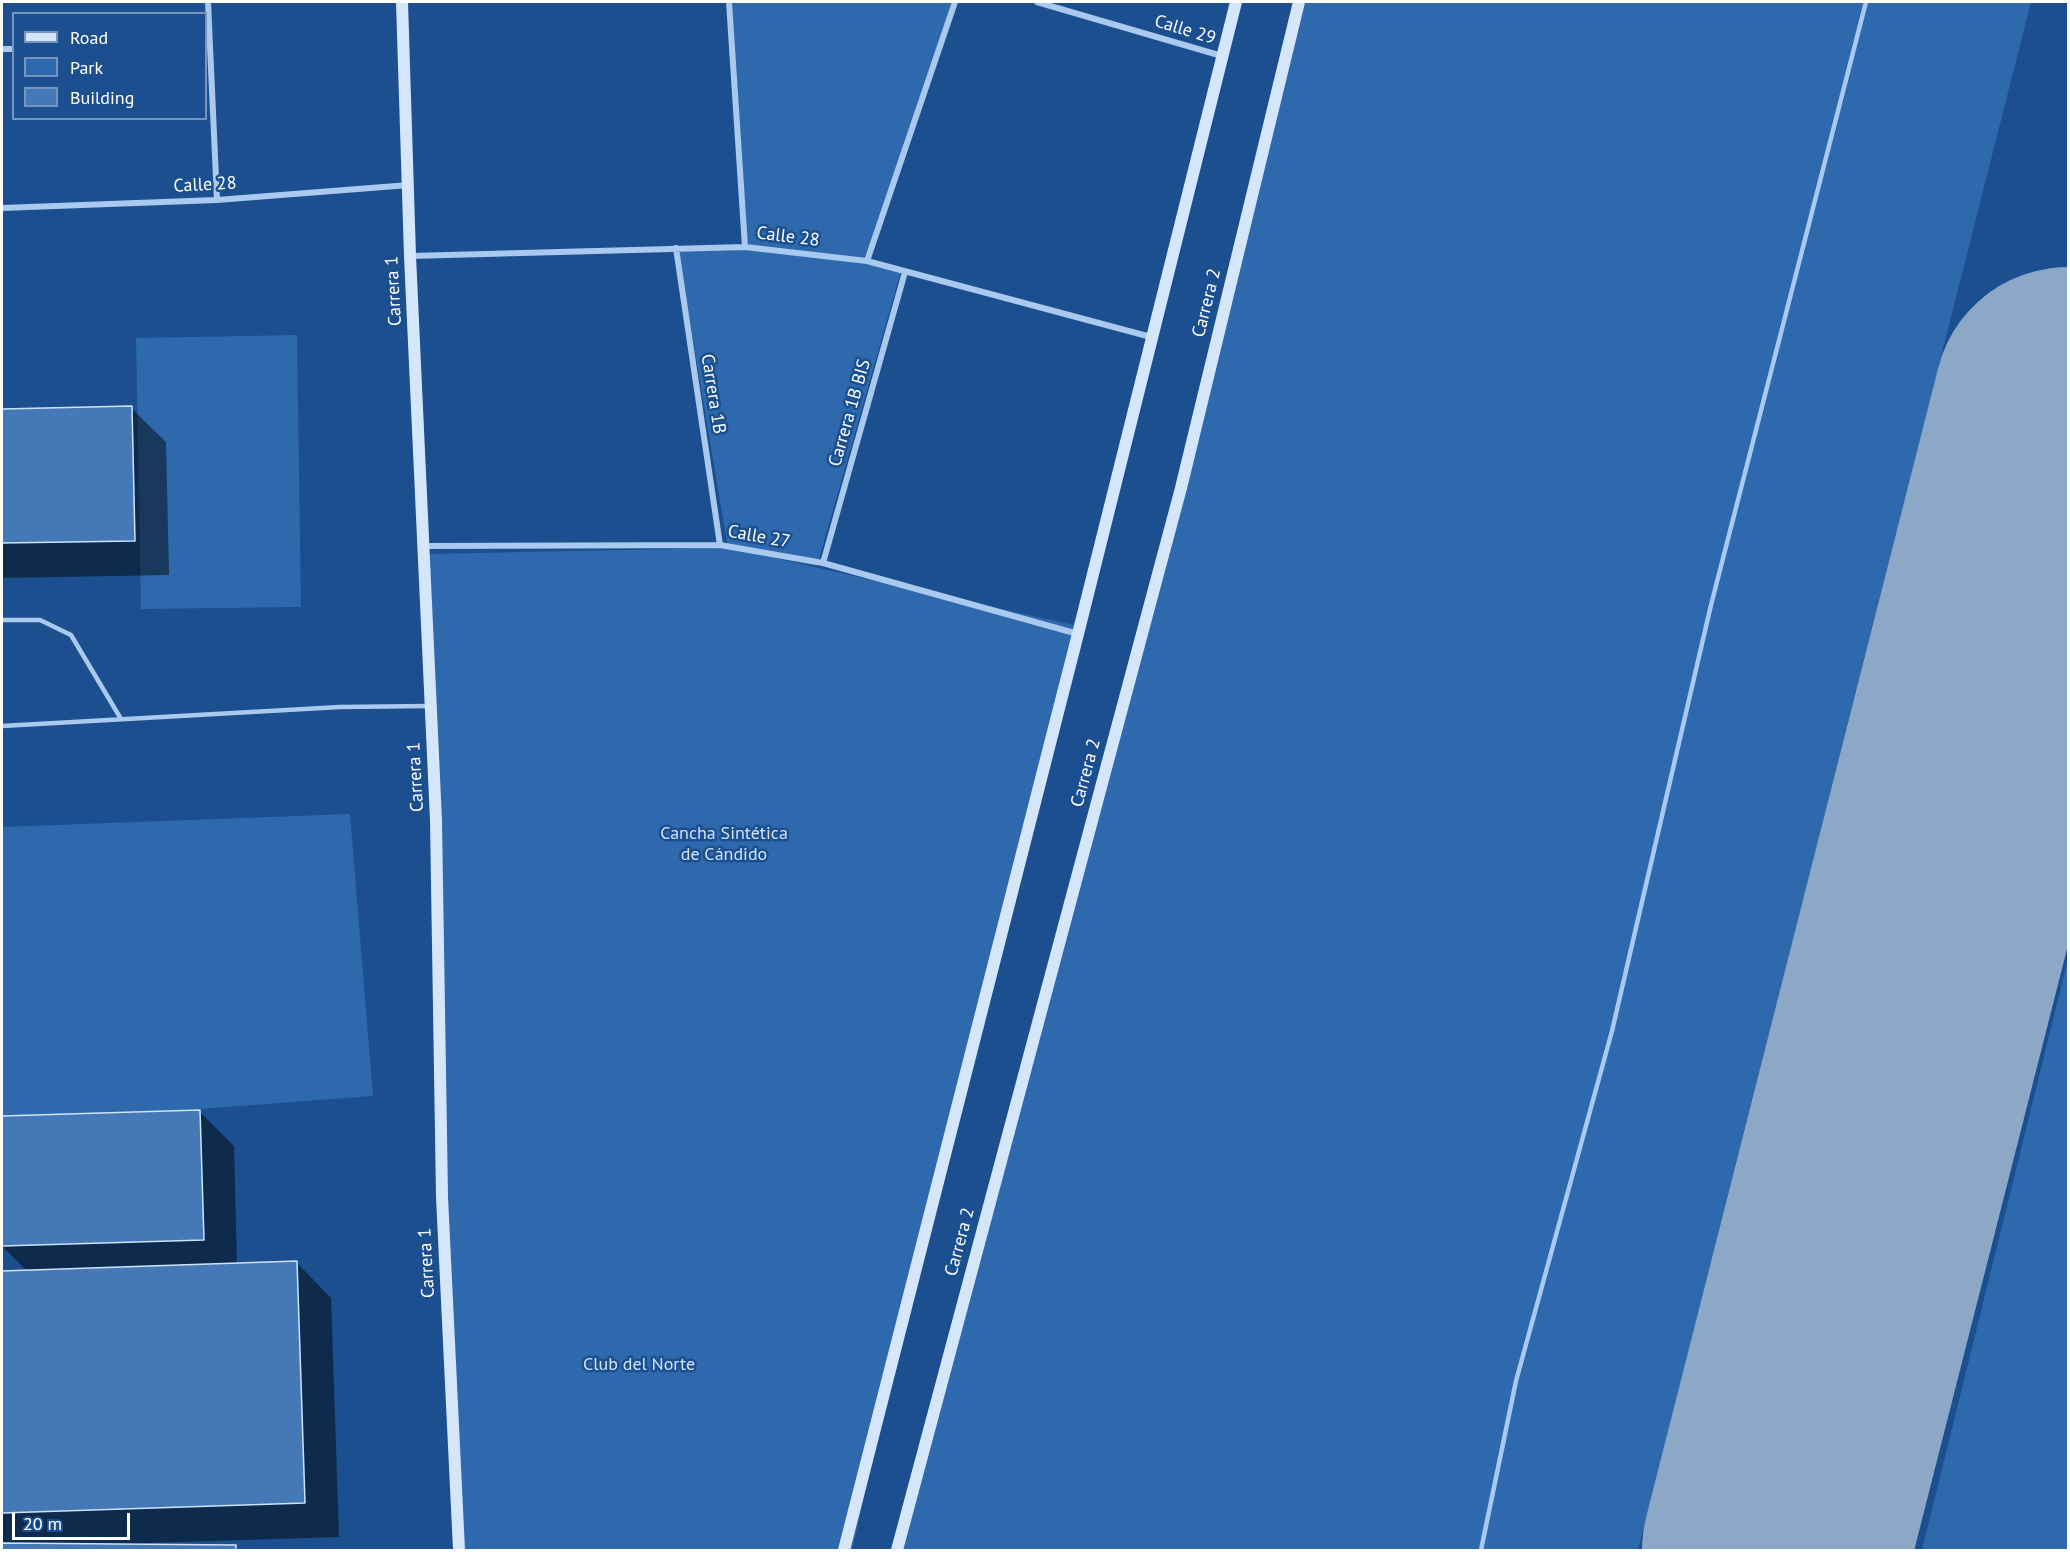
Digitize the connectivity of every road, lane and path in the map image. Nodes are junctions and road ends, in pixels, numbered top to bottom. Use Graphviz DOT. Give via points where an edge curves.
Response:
graph roads {
  1 [pos="208,2"];
  2 [pos="402,2"];
  3 [pos="729,2"];
  4 [pos="955,2"];
  5 [pos="1037,2"];
  6 [pos="1236,2"];
  7 [pos="1299,2"];
  8 [pos="1866,2"];
  9 [pos="208,44"];
  10 [pos="1222,56"];
  11 [pos="409,185"];
  12 [pos="217,200"];
  13 [pos="2,208"];
  14 [pos="745,247"];
  15 [pos="676,248"];
  16 [pos="410,256"];
  17 [pos="867,261"];
  18 [pos="905,272"];
  19 [pos="1151,337"];
  20 [pos="720,545"];
  21 [pos="425,546"];
  22 [pos="823,563"];
  23 [pos="2,620"];
  24 [pos="1078,634"];
  25 [pos="432,706"];
  26 [pos="121,719"];
  27 [pos="2,726"];
  28 [pos="459,1551"];
  29 [pos="844,1551"];
  30 [pos="897,1551"];
  31 [pos="1480,1551"];
  1 -- 9 [label="street"];
  2 -- 11 [label="main road, Carrera 1"];
  3 -- 14 [label="street"];
  4 -- 17 [label="street"];
  5 -- 10 [label="street, Calle 29"];
  6 -- 10 [label="main road, Carrera 2"];
  7 -- 30 [label="main road, Carrera 2" via="1178,500"];
  8 -- 31 [label="lane" via="1711,604 1612,1031 1516,1381"];
  9 -- 12 [label="street"];
  10 -- 19 [label="main road, Carrera 2"];
  11 -- 12 [label="street, Calle 28"];
  11 -- 16 [label="main road, Carrera 1"];
  12 -- 13 [label="street, Calle 28"];
  14 -- 15 [label="street, Calle 28"];
  14 -- 17 [label="street, Calle 28"];
  15 -- 16 [label="street, Calle 28"];
  15 -- 20 [label="street, Carrera 1B"];
  16 -- 21 [label="main road, Carrera 1"];
  17 -- 18 [label="street, Calle 28"];
  18 -- 19 [label="street, Calle 28"];
  18 -- 22 [label="street, Carrera 1B BIS"];
  19 -- 24 [label="main road, Carrera 2"];
  20 -- 21 [label="street, Calle 27"];
  20 -- 22 [label="street, Calle 27"];
  21 -- 25 [label="main road, Carrera 1"];
  22 -- 24 [label="street, Calle 27"];
  23 -- 26 [label="lane" via="40,620 71,636"];
  24 -- 29 [label="main road, Carrera 2"];
  25 -- 26 [label="lane"];
  25 -- 28 [label="main road, Carrera 1" via="442,1197"];
  26 -- 27 [label="lane"];
}
